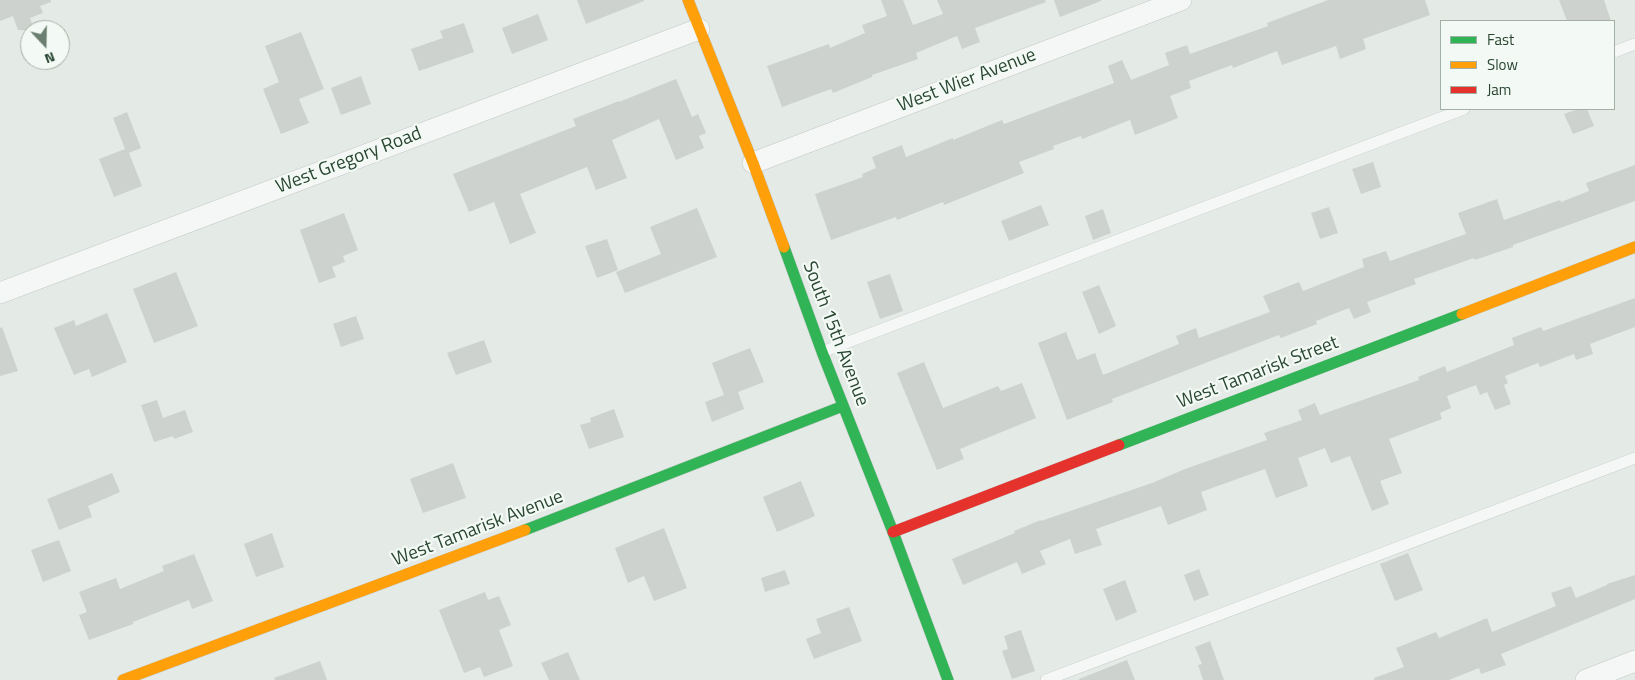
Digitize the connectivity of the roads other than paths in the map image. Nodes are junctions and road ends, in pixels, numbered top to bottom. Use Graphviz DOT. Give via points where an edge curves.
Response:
graph roads {
  1 [pos="688,0"];
  2 [pos="1181,0"];
  3 [pos="699,29"];
  4 [pos="1635,44"];
  5 [pos="1615,52"];
  6 [pos="1461,110"];
  7 [pos="753,163"];
  8 [pos="1635,247"];
  9 [pos="0,293"];
  10 [pos="822,352"];
  11 [pos="843,406"];
  12 [pos="1635,458"];
  13 [pos="893,532"];
  14 [pos="1635,661"];
  15 [pos="123,680"];
  16 [pos="948,680"];
  17 [pos="1046,680"];
  18 [pos="1586,680"];
  1 -- 3 [label="street, South 15th Avenue"];
  2 -- 7 [label="street, West Wier Avenue"];
  3 -- 7 [label="street, South 15th Avenue"];
  3 -- 9 [label="street, West Gregory Road"];
  4 -- 5 [label="lane"];
  6 -- 10 [label="lane"];
  7 -- 10 [label="street, South 15th Avenue"];
  8 -- 13 [label="street, West Tamarisk Street"];
  10 -- 11 [label="street, South 15th Avenue"];
  11 -- 13 [label="street, South 15th Avenue"];
  11 -- 15 [label="street, West Tamarisk Avenue" via="551,520"];
  12 -- 17 [label="lane"];
  13 -- 16 [label="street, South 15th Avenue"];
  14 -- 18 [label="street"];
}
